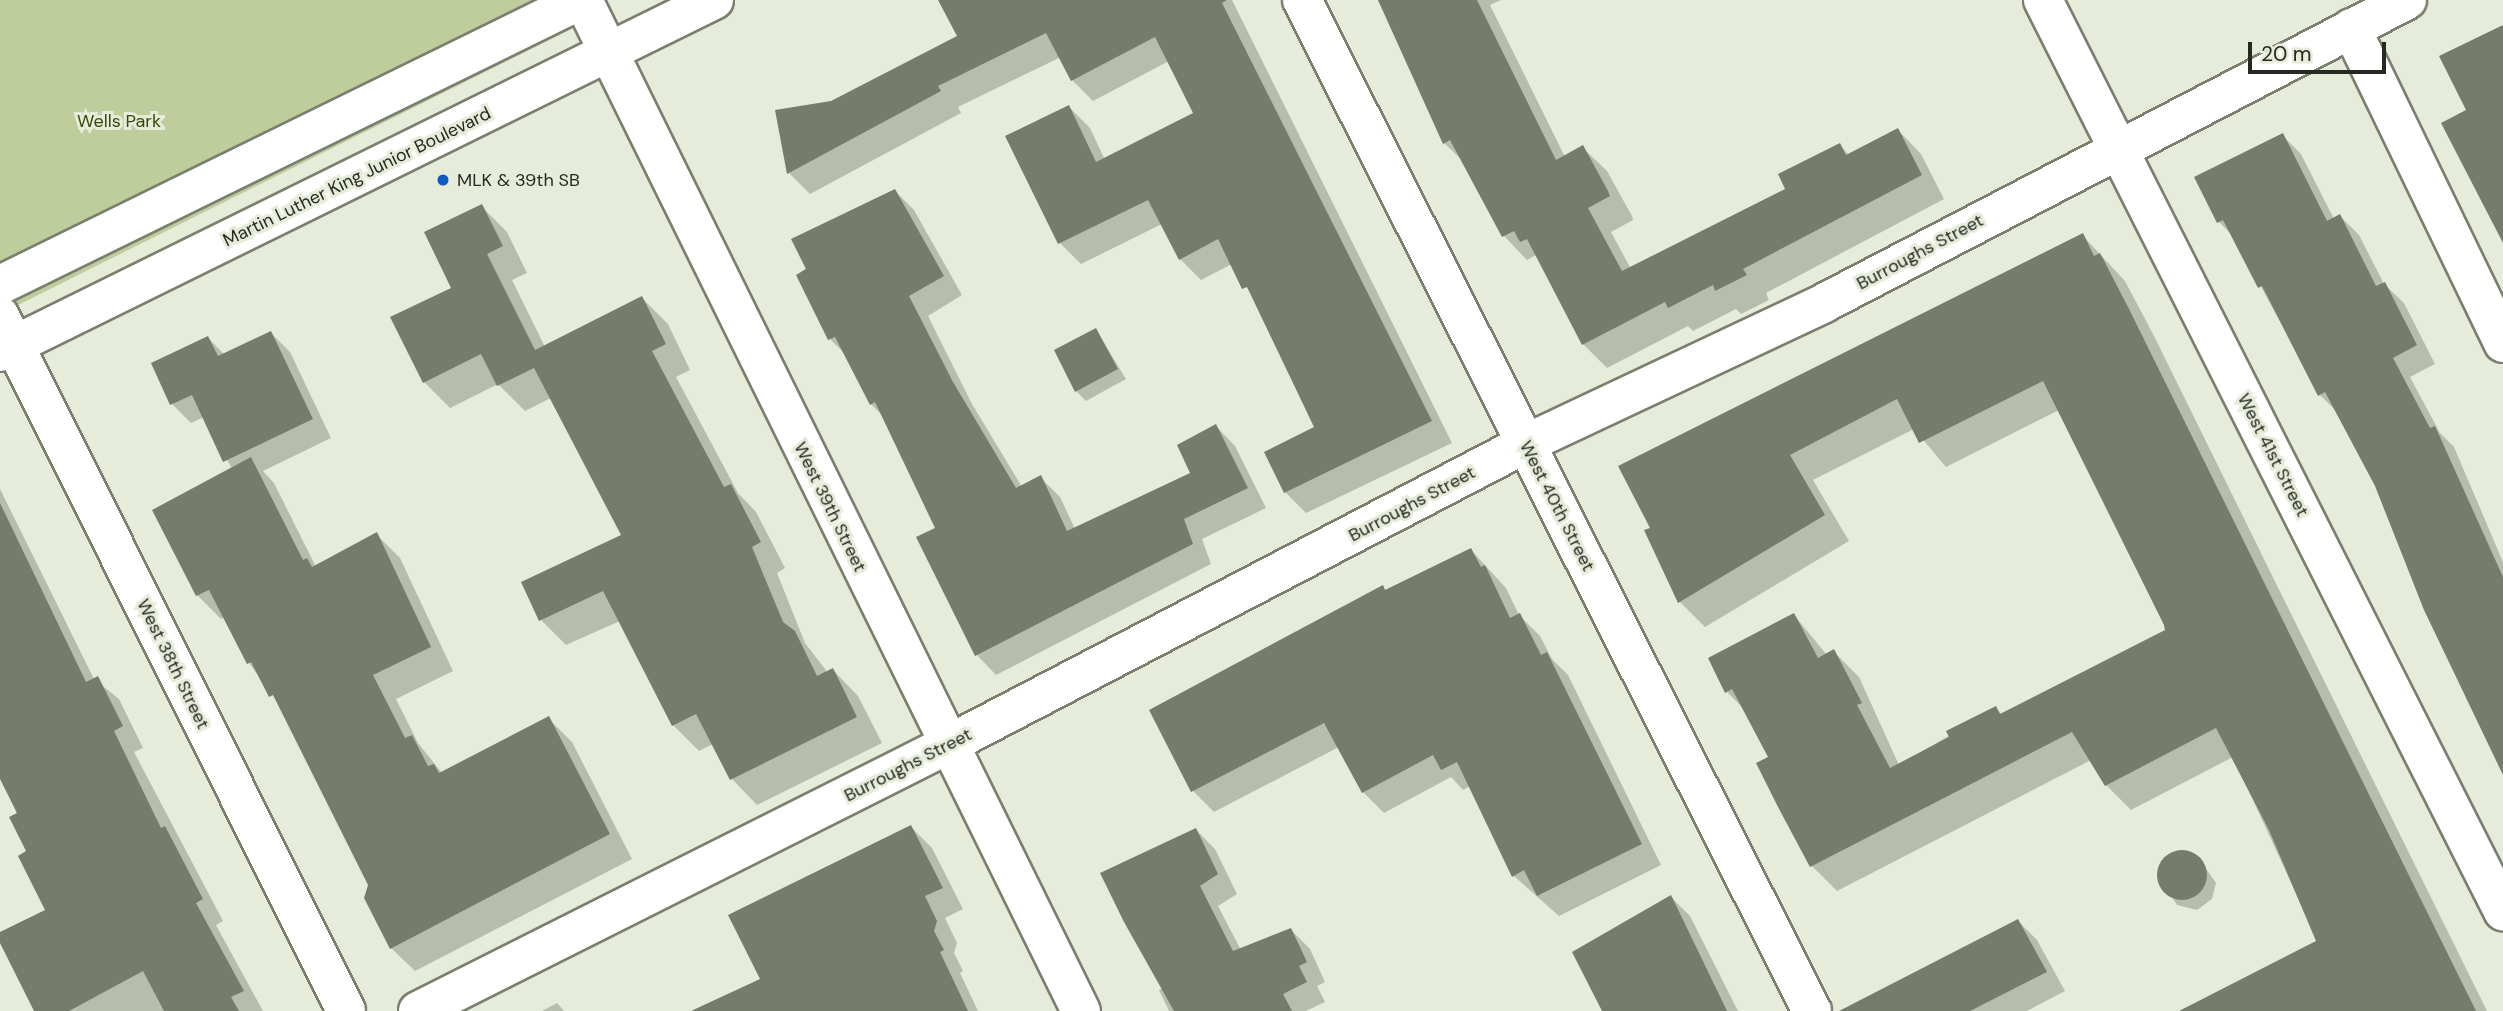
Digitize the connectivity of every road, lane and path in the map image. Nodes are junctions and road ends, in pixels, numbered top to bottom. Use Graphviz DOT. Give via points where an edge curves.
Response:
graph roads {
  1 [pos="582,0"];
  2 [pos="714,0"];
  3 [pos="1302,0"];
  4 [pos="2043,0"];
  5 [pos="2407,0"];
  6 [pos="2351,28"];
  7 [pos="610,54"];
  8 [pos="2118,147"];
  9 [pos="0,285"];
  10 [pos="5,338"];
  11 [pos="2503,343"];
  12 [pos="1525,444"];
  13 [pos="947,746"];
  14 [pos="2503,911"];
  15 [pos="346,1011"];
  16 [pos="418,1011"];
  17 [pos="1081,1011"];
  18 [pos="1812,1011"];
  1 -- 7 [label="street, West 39th Street"];
  1 -- 9 [label="street"];
  2 -- 7 [label="street, Martin Luther King Junior Boulevard"];
  3 -- 12 [label="street, West 40th Street"];
  4 -- 8 [label="street, West 41st Street"];
  5 -- 6 [label="street, Burroughs Street"];
  6 -- 8 [label="street, Burroughs Street"];
  6 -- 11 [label="street"];
  7 -- 10 [label="street, Martin Luther King Junior Boulevard"];
  7 -- 13 [label="street, West 39th Street"];
  8 -- 12 [label="street, Burroughs Street" via="1824,303"];
  8 -- 14 [label="street, West 41st Street"];
  10 -- 15 [label="street, West 38th Street"];
  12 -- 13 [label="street, Burroughs Street"];
  12 -- 18 [label="street, West 40th Street"];
  13 -- 16 [label="street, Burroughs Street"];
  13 -- 17 [label="street, West 39th Street"];
}
